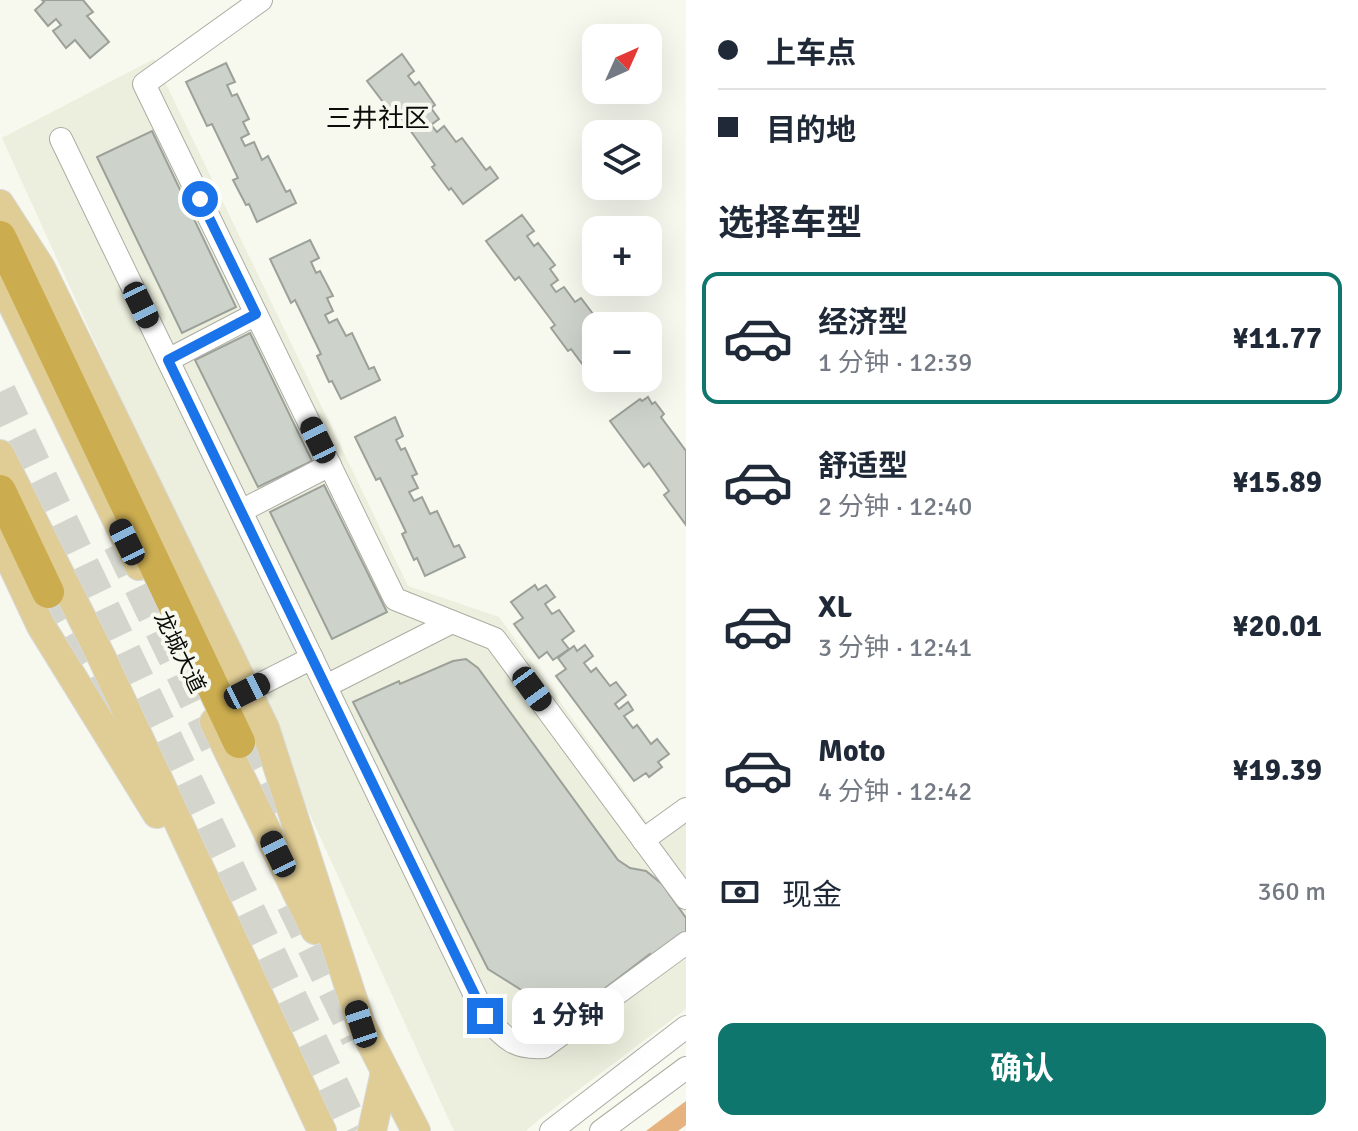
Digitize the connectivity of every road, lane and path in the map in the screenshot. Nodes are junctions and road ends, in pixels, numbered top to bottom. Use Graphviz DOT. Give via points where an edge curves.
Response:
graph roads {
  1 [pos="261,0"];
  2 [pos="61,139"];
  3 [pos="0,204"];
  4 [pos="0,237"];
  5 [pos="0,279"];
  6 [pos="256,314"];
  7 [pos="168,360"];
  8 [pos="0,454"];
  9 [pos="330,465"];
  10 [pos="0,491"];
  11 [pos="241,511"];
  12 [pos="0,539"];
  13 [pos="48,592"];
  14 [pos="452,622"];
  15 [pos="312,658"];
  16 [pos="326,686"];
  17 [pos="247,691"];
  18 [pos="239,742"];
  19 [pos="686,809"];
  20 [pos="643,840"];
  21 [pos="686,898"];
  22 [pos="229,930"];
  23 [pos="686,943"];
  24 [pos="361,1024"];
  25 [pos="686,1027"];
  26 [pos="686,1068"];
  27 [pos="385,1072"];
  28 [pos="324,1128"];
  29 [pos="372,1131"];
  30 [pos="416,1131"];
  31 [pos="551,1131"];
  32 [pos="601,1131"];
  1 -- 6 [label="street" via="144,84"];
  2 -- 7 [label="street"];
  3 -- 17 [label="main road" via="41,268"];
  4 -- 18 [label="highway"];
  5 -- 24 [label="main road, 龙城大道"];
  6 -- 7 [label="street"];
  6 -- 9 [label="street"];
  7 -- 11 [label="street"];
  8 -- 22 [label="main road"];
  9 -- 11 [label="street"];
  9 -- 14 [label="street" via="395,599"];
  10 -- 13 [label="highway"];
  11 -- 15 [label="street"];
  12 -- 22 [label="main road" via="41,626"];
  14 -- 16 [label="street"];
  14 -- 20 [label="street" via="495,639"];
  15 -- 16 [label="street"];
  15 -- 17 [label="street"];
  16 -- 23 [label="street" via="485,1016 502,1035 525,1049 544,1047"];
  17 -- 24 [label="main road" via="265,728"];
  19 -- 20 [label="street"];
  20 -- 21 [label="street"];
  22 -- 28 [label="main road"];
  24 -- 27 [label="main road"];
  25 -- 31 [label="street"];
  26 -- 32 [label="street"];
  27 -- 29 [label="main road"];
  27 -- 30 [label="main road"];
}
